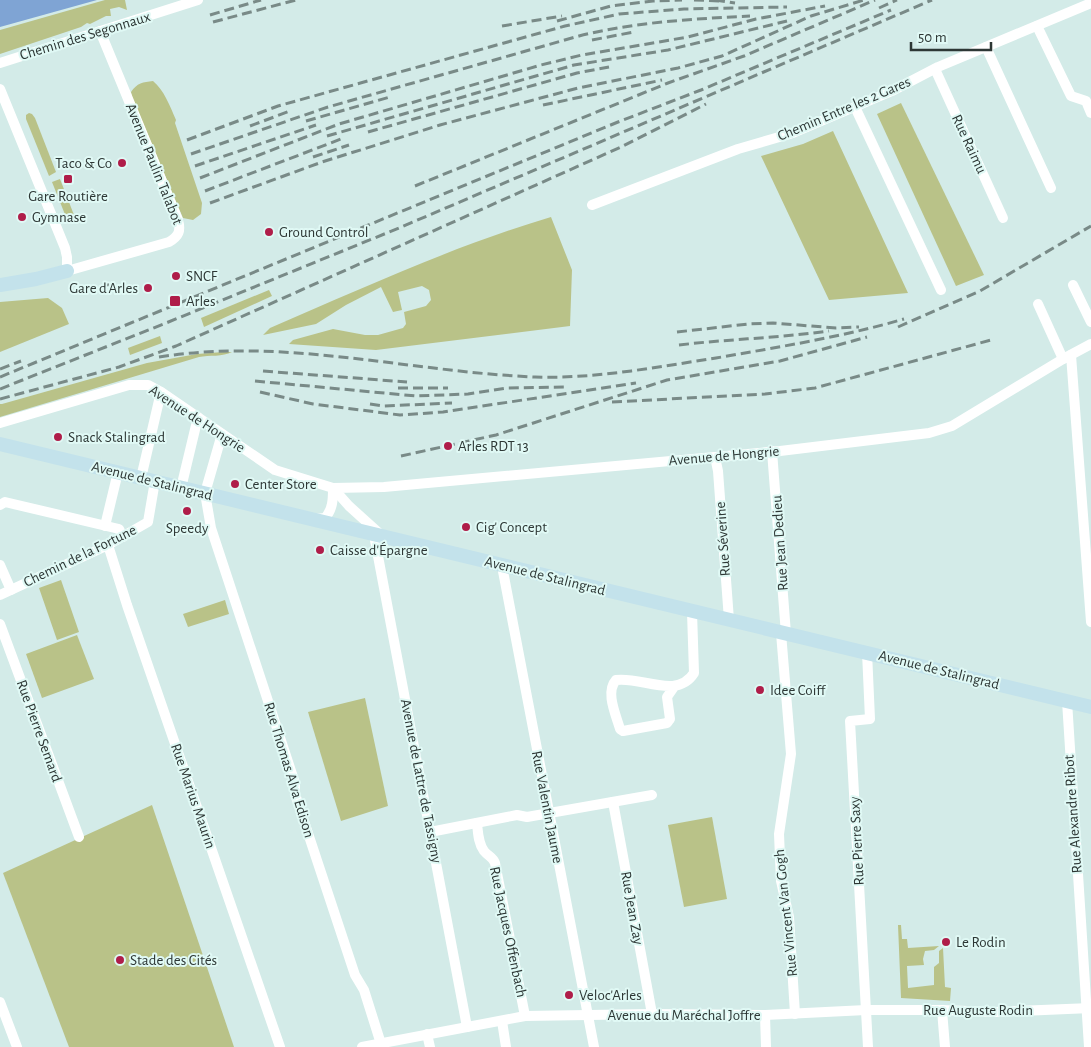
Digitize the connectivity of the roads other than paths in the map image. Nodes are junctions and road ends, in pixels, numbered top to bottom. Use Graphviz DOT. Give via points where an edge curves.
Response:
graph roads {
  1 [pos="198,0"];
  2 [pos="1091,4"];
  3 [pos="1037,26"];
  4 [pos="100,31"];
  5 [pos="986,47"];
  6 [pos="0,63"];
  7 [pos="935,69"];
  8 [pos="0,89"];
  9 [pos="855,107"];
  10 [pos="1091,113"];
  11 [pos="1051,188"];
  12 [pos="592,205"];
  13 [pos="1003,218"];
  14 [pos="67,271"];
  15 [pos="0,285"];
  16 [pos="1073,285"];
  17 [pos="941,290"];
  18 [pos="1038,304"];
  19 [pos="1091,322"];
  20 [pos="1091,344"];
  21 [pos="1067,357"];
  22 [pos="161,392"];
  23 [pos="198,417"];
  24 [pos="0,423"];
  25 [pos="222,434"];
  26 [pos="0,444"];
  27 [pos="772,451"];
  28 [pos="715,457"];
  29 [pos="118,472"];
  30 [pos="141,478"];
  31 [pos="155,481"];
  32 [pos="181,488"];
  33 [pos="333,488"];
  34 [pos="205,493"];
  35 [pos="0,504"];
  36 [pos="311,520"];
  37 [pos="105,526"];
  38 [pos="123,536"];
  39 [pos="379,536"];
  40 [pos="108,545"];
  41 [pos="0,565"];
  42 [pos="502,566"];
  43 [pos="11,590"];
  44 [pos="0,595"];
  45 [pos="692,612"];
  46 [pos="729,620"];
  47 [pos="1091,622"];
  48 [pos="0,624"];
  49 [pos="784,633"];
  50 [pos="867,652"];
  51 [pos="674,687"];
  52 [pos="1067,702"];
  53 [pos="1091,707"];
  54 [pos="652,795"];
  55 [pos="613,802"];
  56 [pos="548,813"];
  57 [pos="477,823"];
  58 [pos="430,832"];
  59 [pos="80,837"];
  60 [pos="0,1002"];
  61 [pos="1089,1008"];
  62 [pos="866,1010"];
  63 [pos="942,1010"];
  64 [pos="652,1014"];
  65 [pos="795,1014"];
  66 [pos="765,1015"];
  67 [pos="526,1016"];
  68 [pos="588,1016"];
  69 [pos="502,1021"];
  70 [pos="468,1027"];
  71 [pos="427,1034"];
  72 [pos="382,1045"];
  73 [pos="17,1047"];
  74 [pos="280,1047"];
  75 [pos="362,1047"];
  76 [pos="430,1047"];
  77 [pos="506,1047"];
  78 [pos="594,1047"];
  79 [pos="766,1047"];
  80 [pos="868,1047"];
  81 [pos="945,1047"];
  82 [pos="1089,1047"];
  1 -- 4 [label="street, Chemin des Segonnaux"];
  2 -- 3 [label="street, Chemin Entre les 2 Gares"];
  3 -- 5 [label="street, Chemin Entre les 2 Gares"];
  3 -- 10 [label="street" via="1070,96 1086,101"];
  4 -- 6 [label="street, Chemin des Segonnaux"];
  4 -- 14 [label="street, Avenue Paulin Talabot" via="180,231 177,238 169,242"];
  5 -- 7 [label="street, Chemin Entre les 2 Gares"];
  5 -- 11 [label="street"];
  7 -- 9 [label="street, Chemin Entre les 2 Gares"];
  7 -- 13 [label="street, Rue Raimu"];
  8 -- 14 [label="street" via="65,248"];
  9 -- 12 [label="street, Chemin Entre les 2 Gares" via="793,134 738,149"];
  9 -- 17 [label="street"];
  14 -- 15 [label="main road, Avenue Paulin Talabot"];
  16 -- 19 [label="street"];
  18 -- 21 [label="street"];
  20 -- 21 [label="street, Avenue de Hongrie"];
  21 -- 27 [label="street, Avenue de Hongrie" via="952,426 907,437"];
  21 -- 47 [label="street"];
  22 -- 23 [label="street, Avenue de Hongrie"];
  22 -- 24 [label="street, Avenue de Hongrie" via="148,385 129,385"];
  22 -- 30 [label="street"];
  23 -- 25 [label="street, Avenue de Hongrie"];
  23 -- 32 [label="street"];
  25 -- 33 [label="street, Avenue de Hongrie" via="275,470"];
  25 -- 34 [label="street"];
  26 -- 29 [label="main road, Avenue de Stalingrad"];
  27 -- 28 [label="street, Avenue de Hongrie"];
  27 -- 49 [label="street, Rue Jean Dedieu"];
  28 -- 33 [label="street, Avenue de Hongrie" via="384,487"];
  28 -- 46 [label="street, Rue Séverine"];
  29 -- 30 [label="main road, Avenue de Stalingrad"];
  29 -- 37 [label="street"];
  30 -- 31 [label="main road, Avenue de Stalingrad"];
  31 -- 32 [label="main road, Avenue de Stalingrad"];
  31 -- 38 [label="street, Chemin de la Fortune" via="148,522"];
  32 -- 34 [label="main road, Avenue de Stalingrad"];
  33 -- 36 [label="street" via="329,514 326,518"];
  33 -- 39 [label="street"];
  34 -- 36 [label="main road, Avenue de Stalingrad"];
  34 -- 72 [label="street, Rue Thomas Alva Edison" via="211,528 296,794 355,975 364,990"];
  35 -- 37 [label="street" via="5,502"];
  36 -- 39 [label="main road, Avenue de Stalingrad"];
  37 -- 38 [label="street" via="119,528"];
  38 -- 40 [label="street, Chemin de la Fortune"];
  39 -- 42 [label="main road, Avenue de Stalingrad"];
  39 -- 58 [label="street, Avenue de Lattre de Tassigny"];
  40 -- 43 [label="street, Chemin de la Fortune"];
  40 -- 74 [label="street, Rue Marius Maurin"];
  41 -- 43 [label="street"];
  42 -- 45 [label="main road, Avenue de Stalingrad"];
  42 -- 56 [label="street, Rue Valentin Jaume"];
  43 -- 44 [label="street, Chemin de la Fortune"];
  45 -- 46 [label="main road, Avenue de Stalingrad"];
  45 -- 51 [label="street" via="694,673 690,680"];
  46 -- 49 [label="main road, Avenue de Stalingrad"];
  48 -- 59 [label="street, Rue Pierre Semard"];
  49 -- 50 [label="main road, Avenue de Stalingrad"];
  49 -- 65 [label="street, Rue Vincent Van Gogh" via="791,754 779,834 781,881 790,917"];
  50 -- 52 [label="main road, Avenue de Stalingrad"];
  50 -- 62 [label="street, Rue Pierre Saxy" via="870,719 850,721"];
  51 -- 51 [label="street" via="631,679 616,680 611,695 620,729 623,732 667,723 670,719 667,697"];
  52 -- 53 [label="main road, Avenue de Stalingrad"];
  52 -- 61 [label="street, Rue Alexandre Ribot"];
  54 -- 55 [label="street"];
  55 -- 56 [label="street"];
  55 -- 64 [label="street, Rue Jean Zay"];
  56 -- 57 [label="street"];
  56 -- 68 [label="street, Rue Valentin Jaume"];
  57 -- 58 [label="street"];
  57 -- 67 [label="street, Rue Jacques Offenbach" via="483,849 495,863"];
  58 -- 70 [label="street, Avenue de Lattre de Tassigny"];
  60 -- 73 [label="street"];
  61 -- 63 [label="street, Rue Auguste Rodin" via="996,1012"];
  61 -- 82 [label="street, Rue Alexandre Ribot"];
  62 -- 63 [label="street, Rue Auguste Rodin"];
  62 -- 65 [label="street, Avenue du Maréchal Joffre"];
  62 -- 80 [label="street, Rue Pierre Saxy"];
  63 -- 81 [label="street"];
  64 -- 66 [label="street, Avenue du Maréchal Joffre"];
  64 -- 68 [label="street, Avenue du Maréchal Joffre"];
  65 -- 66 [label="street, Avenue du Maréchal Joffre"];
  66 -- 79 [label="street"];
  67 -- 68 [label="street, Avenue du Maréchal Joffre"];
  67 -- 69 [label="street, Avenue du Maréchal Joffre"];
  68 -- 78 [label="street, Rue Valentin Jaume"];
  69 -- 70 [label="street, Avenue du Maréchal Joffre"];
  69 -- 77 [label="street"];
  70 -- 71 [label="street, Avenue du Maréchal Joffre"];
  71 -- 72 [label="street, Avenue du Maréchal Joffre"];
  71 -- 76 [label="street"];
  72 -- 75 [label="street, Avenue du Maréchal Joffre"];
}
